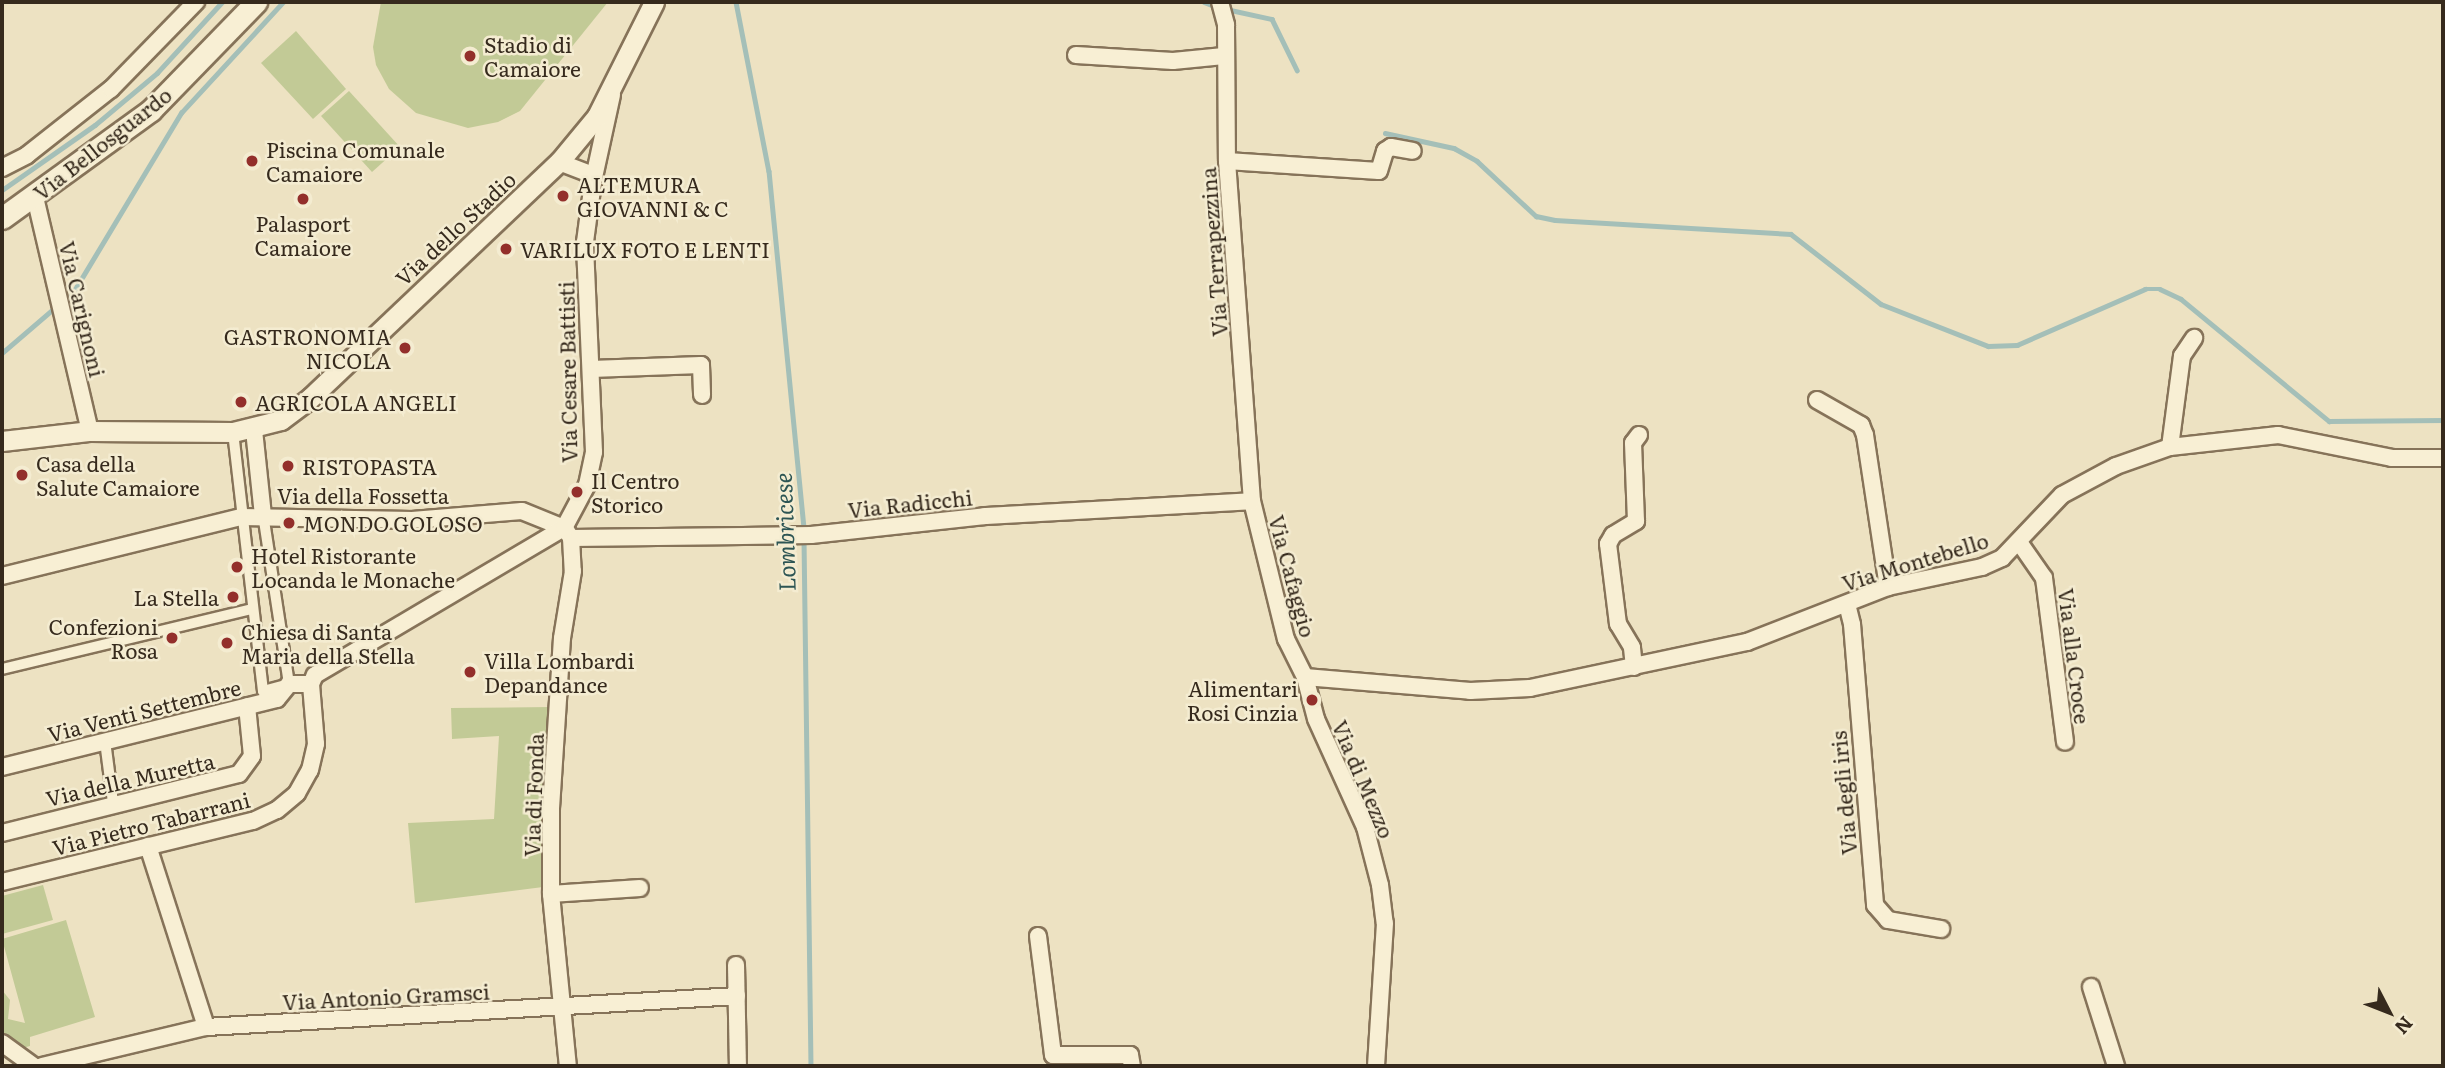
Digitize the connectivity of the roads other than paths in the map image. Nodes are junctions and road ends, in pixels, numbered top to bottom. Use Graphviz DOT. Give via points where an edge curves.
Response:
graph roads {
  1 [pos="195,2"];
  2 [pos="256,2"];
  3 [pos="654,2"];
  4 [pos="1222,9"];
  5 [pos="1076,55"];
  6 [pos="1224,56"];
  7 [pos="614,86"];
  8 [pos="1413,152"];
  9 [pos="1227,161"];
  10 [pos="559,162"];
  11 [pos="2,168"];
  12 [pos="593,182"];
  13 [pos="35,197"];
  14 [pos="2,218"];
  15 [pos="2194,338"];
  16 [pos="591,369"];
  17 [pos="702,395"];
  18 [pos="1817,400"];
  19 [pos="254,430"];
  20 [pos="90,431"];
  21 [pos="233,432"];
  22 [pos="1639,435"];
  23 [pos="2,442"];
  24 [pos="2170,447"];
  25 [pos="2443,458"];
  26 [pos="1252,500"];
  27 [pos="263,515"];
  28 [pos="241,517"];
  29 [pos="568,533"];
  30 [pos="2019,542"];
  31 [pos="2,576"];
  32 [pos="1888,587"];
  33 [pos="1847,604"];
  34 [pos="252,609"];
  35 [pos="1634,667"];
  36 [pos="2,669"];
  37 [pos="1305,677"];
  38 [pos="289,684"];
  39 [pos="311,684"];
  40 [pos="247,706"];
  41 [pos="105,741"];
  42 [pos="2065,742"];
  43 [pos="2,767"];
  44 [pos="114,803"];
  45 [pos="2,834"];
  46 [pos="148,846"];
  47 [pos="2,882"];
  48 [pos="640,888"];
  49 [pos="551,894"];
  50 [pos="1941,929"];
  51 [pos="1038,936"];
  52 [pos="736,965"];
  53 [pos="2091,987"];
  54 [pos="737,996"];
  55 [pos="561,1004"];
  56 [pos="206,1027"];
  57 [pos="2,1044"];
  58 [pos="34,1066"];
  59 [pos="42,1066"];
  60 [pos="568,1066"];
  61 [pos="738,1066"];
  62 [pos="1132,1066"];
  63 [pos="1376,1066"];
  64 [pos="2116,1066"];
  1 -- 11 [label="street" via="111,89 27,155"];
  2 -- 13 [label="main road, Via Bellosguardo" via="151,110"];
  3 -- 7 [label="street, Via dello Stadio"];
  4 -- 6 [label="street, Via Terrapezzina"];
  5 -- 6 [label="street" via="1173,61"];
  6 -- 9 [label="street, Via Terrapezzina"];
  7 -- 10 [label="street, Via dello Stadio"];
  7 -- 12 [label="street, Via Cesare Battisti"];
  8 -- 9 [label="street" via="1391,147 1385,151 1379,171"];
  9 -- 26 [label="street, Via Terrapezzina"];
  10 -- 12 [label="street" via="587,173"];
  10 -- 19 [label="street, Via dello Stadio" via="311,397 281,420"];
  12 -- 16 [label="street, Via Cesare Battisti" via="585,242"];
  13 -- 14 [label="main road, Via Bellosguardo"];
  13 -- 20 [label="street, Via Carignoni"];
  15 -- 24 [label="street" via="2182,356"];
  16 -- 17 [label="street" via="701,365"];
  16 -- 29 [label="street, Via Cesare Battisti" via="592,469"];
  18 -- 32 [label="street" via="1861,425 1865,435"];
  19 -- 21 [label="street, Via dello Stadio"];
  19 -- 27 [label="street"];
  20 -- 21 [label="street, Via dello Stadio"];
  20 -- 23 [label="street, Via dello Stadio"];
  21 -- 28 [label="street"];
  22 -- 35 [label="street" via="1633,443 1636,522 1613,535 1608,544 1618,624 1632,647"];
  24 -- 25 [label="street, Via Montebello" via="2278,435 2392,458"];
  24 -- 30 [label="street, Via Montebello" via="2116,466 2062,495 2043,510"];
  26 -- 29 [label="street, Via Radicchi" via="985,516 811,535"];
  26 -- 37 [label="street, Via Cafaggio" via="1264,560 1295,662"];
  27 -- 28 [label="street, Via della Fossetta"];
  27 -- 29 [label="street, Via della Fossetta" via="412,520 522,511"];
  27 -- 38 [label="street"];
  28 -- 31 [label="street, Via della Fossetta"];
  28 -- 34 [label="street"];
  29 -- 39 [label="street" via="323,667"];
  29 -- 49 [label="street, Via di Fonda" via="573,571 562,638 551,808"];
  30 -- 32 [label="street, Via Montebello" via="1982,568"];
  30 -- 42 [label="street, Via alla Croce" via="2044,578"];
  32 -- 33 [label="street, Via Montebello"];
  33 -- 35 [label="street, Via Montebello" via="1748,642"];
  33 -- 50 [label="street, Via degli iris" via="1875,905 1888,920"];
  34 -- 36 [label="street"];
  34 -- 38 [label="street" via="263,691"];
  35 -- 37 [label="street, Via Montebello" via="1530,688 1470,691"];
  37 -- 63 [label="street, Via di Mezzo" via="1316,719 1365,827 1380,885 1385,923"];
  38 -- 39 [label="street"];
  38 -- 40 [label="street, Via Venti Settembre" via="276,699"];
  39 -- 46 [label="street, Via Pietro Tabarrani" via="316,744 310,770 297,793 277,810 253,821"];
  40 -- 41 [label="street, Via Venti Settembre"];
  40 -- 44 [label="street, Via della Muretta" via="253,756 240,774"];
  41 -- 43 [label="street, Via Venti Settembre"];
  41 -- 44 [label="street"];
  44 -- 45 [label="street, Via della Muretta"];
  46 -- 47 [label="street, Via Pietro Tabarrani"];
  46 -- 56 [label="street"];
  48 -- 49 [label="street"];
  49 -- 55 [label="street, Via di Fonda"];
  51 -- 62 [label="street" via="1053,1055 1130,1055"];
  52 -- 54 [label="street"];
  53 -- 64 [label="street"];
  54 -- 55 [label="street, Via Antonio Gramsci"];
  54 -- 61 [label="street"];
  55 -- 56 [label="street, Via Antonio Gramsci" via="463,1014"];
  55 -- 60 [label="street, Via di Fonda"];
  56 -- 59 [label="street, Via Antonio Gramsci"];
  57 -- 58 [label="street"];
}
